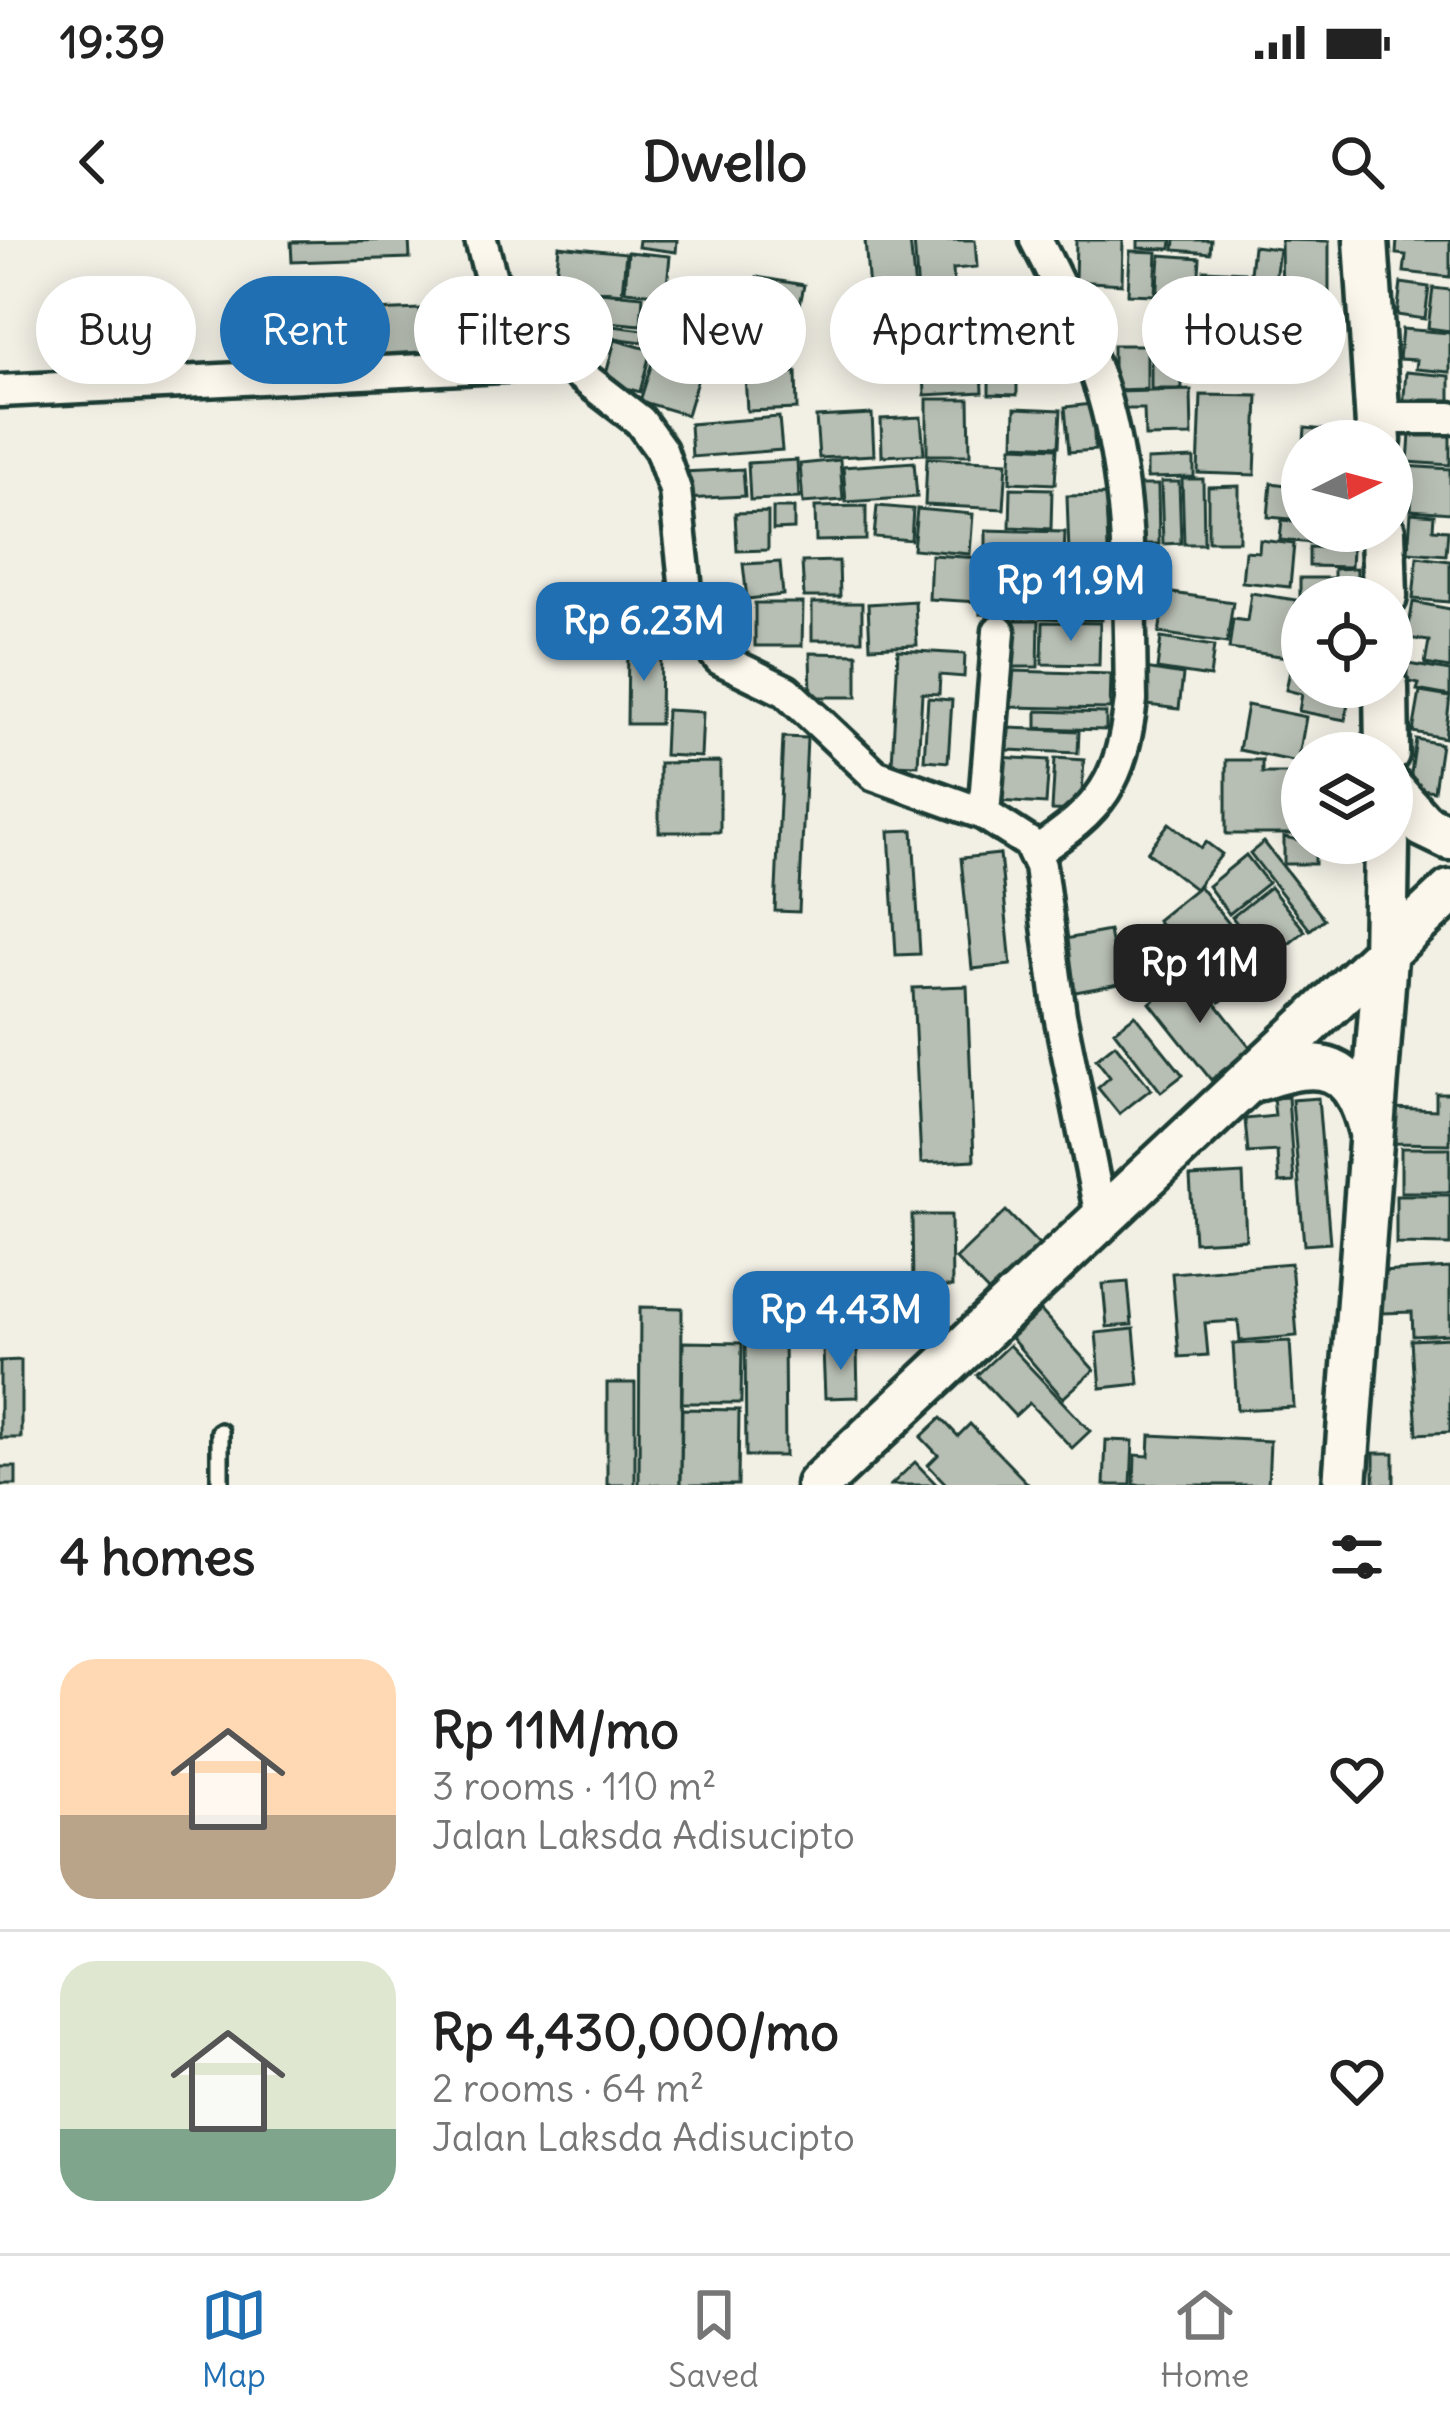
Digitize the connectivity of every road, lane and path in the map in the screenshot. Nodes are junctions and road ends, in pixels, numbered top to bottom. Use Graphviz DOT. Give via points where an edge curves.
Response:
graph roads {
  1 [pos="481,240"];
  2 [pos="1036,240"];
  3 [pos="1361,241"];
  4 [pos="493,276"];
  5 [pos="414,370"];
  6 [pos="591,384"];
  7 [pos="0,391"];
  8 [pos="1450,418"];
  9 [pos="1377,420"];
  10 [pos="1413,424"];
  11 [pos="1000,631"];
  12 [pos="984,814"];
  13 [pos="1413,814"];
  14 [pos="1450,838"];
  15 [pos="1034,853"];
  16 [pos="1387,864"];
  17 [pos="1450,892"];
  18 [pos="1385,958"];
  19 [pos="1254,1080"];
  20 [pos="1371,1136"];
  21 [pos="1101,1216"];
  22 [pos="220,1432"];
  23 [pos="220,1485"];
  24 [pos="818,1485"];
  25 [pos="1345,1485"];
  1 -- 4 [label="street"];
  2 -- 15 [label="street" via="1090,356 1113,440 1131,700 1127,734 1088,818"];
  3 -- 9 [label="main road"];
  5 -- 7 [label="street"];
  6 -- 12 [label="street" via="640,421 661,450 675,490 687,599 720,659 786,691 875,775"];
  8 -- 10 [label="street"];
  11 -- 12 [label="street"];
  12 -- 15 [label="street"];
  13 -- 14 [label="main road"];
  15 -- 21 [label="street"];
  16 -- 18 [label="main road"];
  17 -- 18 [label="main road"];
  18 -- 19 [label="main road"];
  18 -- 20 [label="main road"];
  19 -- 20 [label="main road" via="1296,1066 1330,1070 1362,1098"];
  19 -- 21 [label="main road"];
  20 -- 25 [label="main road"];
  21 -- 24 [label="main road"];
  22 -- 23 [label="lane"];
}
